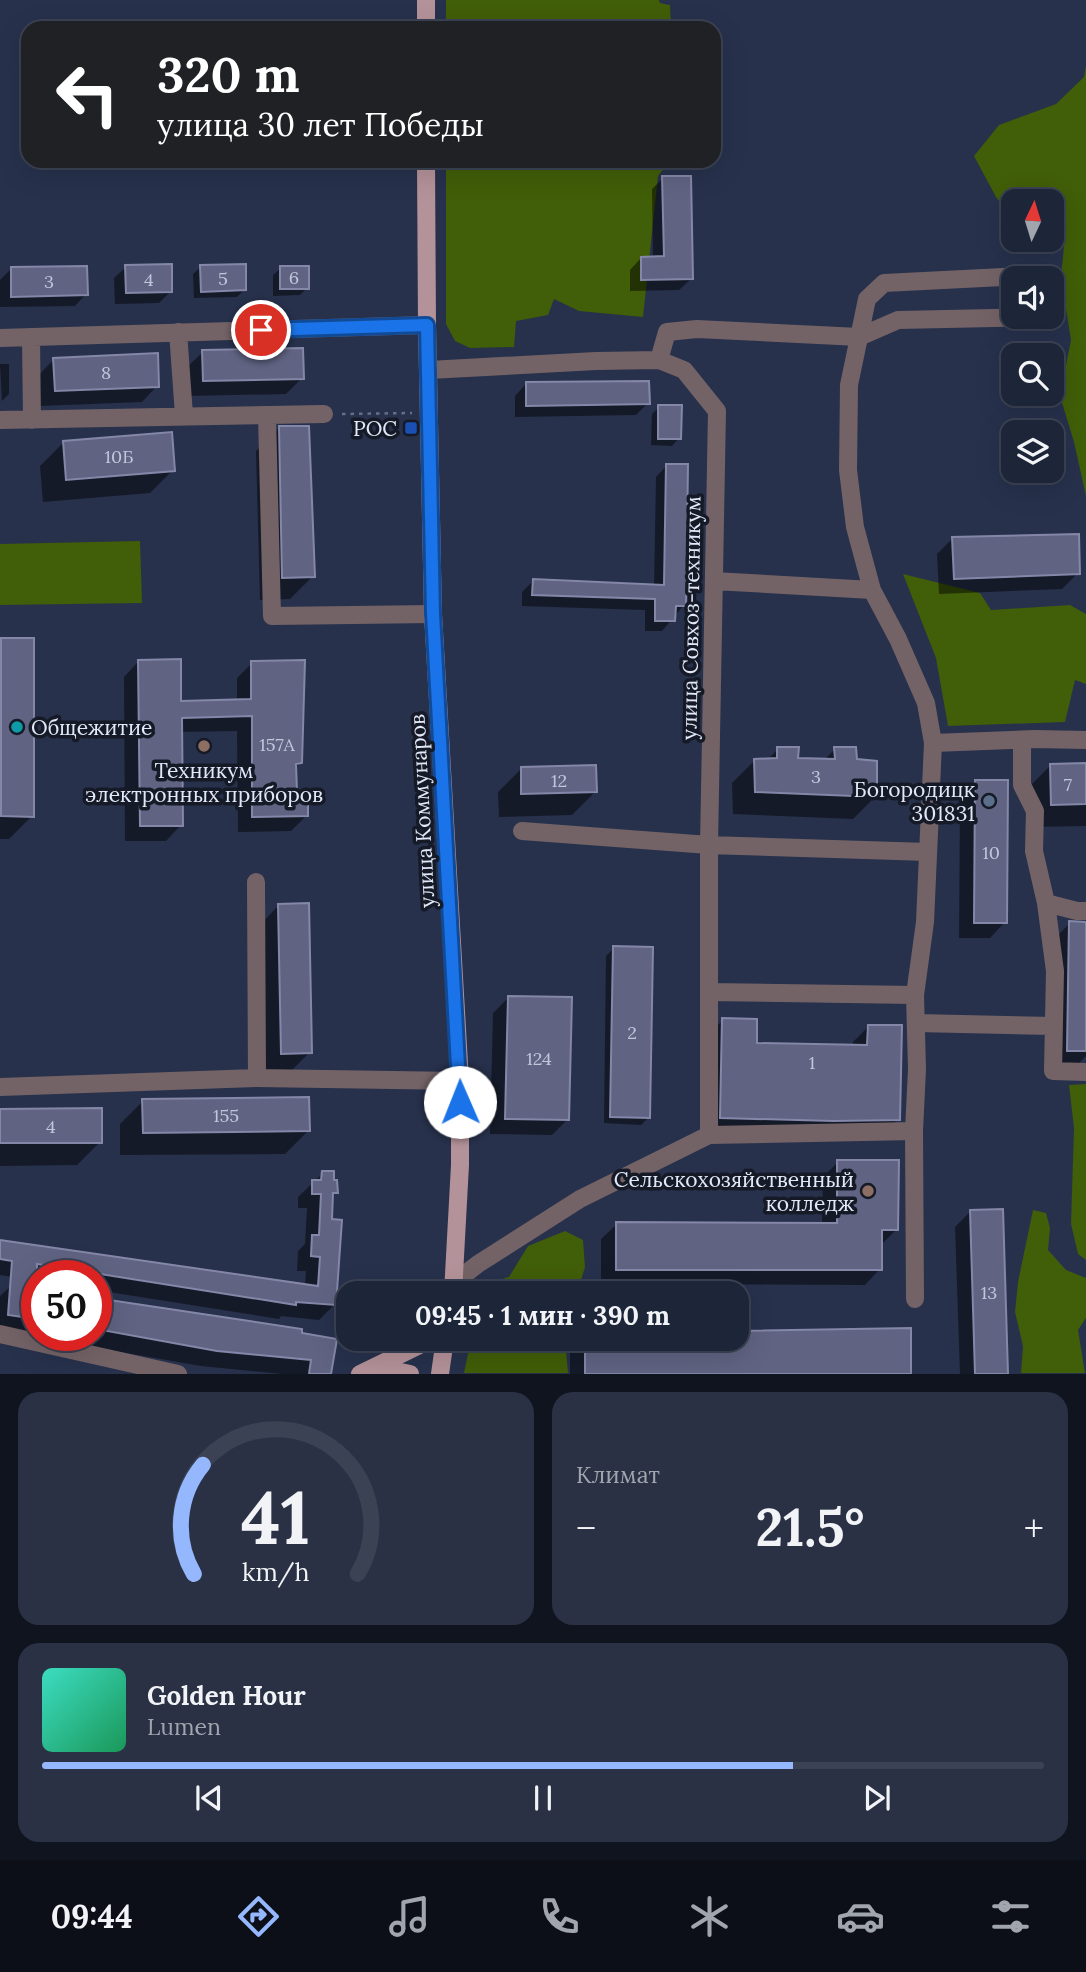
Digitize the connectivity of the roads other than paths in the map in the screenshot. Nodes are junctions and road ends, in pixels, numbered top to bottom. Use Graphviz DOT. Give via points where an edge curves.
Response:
graph roads {
  1 [pos="426,0"];
  2 [pos="426,21"];
  3 [pos="426,168"];
  4 [pos="1001,276"];
  5 [pos="1001,318"];
  6 [pos="427,325"];
  7 [pos="178,332"];
  8 [pos="31,337"];
  9 [pos="859,337"];
  10 [pos="0,338"];
  11 [pos="659,360"];
  12 [pos="429,370"];
  13 [pos="324,414"];
  14 [pos="184,415"];
  15 [pos="267,415"];
  16 [pos="0,420"];
  17 [pos="32,420"];
  18 [pos="714,581"];
  19 [pos="872,590"];
  20 [pos="433,614"];
  21 [pos="1022,740"];
  22 [pos="1086,740"];
  23 [pos="933,743"];
  24 [pos="522,831"];
  25 [pos="709,845"];
  26 [pos="928,852"];
  27 [pos="256,882"];
  28 [pos="1046,903"];
  29 [pos="1086,911"];
  30 [pos="709,992"];
  31 [pos="915,995"];
  32 [pos="916,1023"];
  33 [pos="1054,1026"];
  34 [pos="1086,1072"];
  35 [pos="257,1078"];
  36 [pos="460,1081"];
  37 [pos="0,1087"];
  38 [pos="914,1132"];
  39 [pos="709,1135"];
  40 [pos="454,1281"];
  41 [pos="461,1281"];
  42 [pos="915,1299"];
  43 [pos="0,1334"];
  44 [pos="407,1351"];
  45 [pos="443,1351"];
  46 [pos="361,1373"];
  47 [pos="178,1374"];
  48 [pos="410,1374"];
  49 [pos="440,1374"];
  1 -- 2 [label="main road"];
  3 -- 6 [label="main road, улица Коммунаров"];
  4 -- 9 [label="street" via="884,283 867,299"];
  5 -- 9 [label="street" via="898,320"];
  6 -- 7 [label="street"];
  6 -- 12 [label="main road, улица Коммунаров"];
  7 -- 8 [label="street"];
  7 -- 14 [label="street"];
  8 -- 10 [label="street"];
  8 -- 17 [label="street"];
  9 -- 11 [label="street" via="697,329 667,332"];
  9 -- 19 [label="street" via="849,385 848,470 855,527"];
  11 -- 12 [label="street, улица Совхоз-техникум"];
  11 -- 18 [label="street, улица Совхоз-техникум" via="684,370 717,411"];
  12 -- 20 [label="main road, улица Коммунаров"];
  13 -- 15 [label="street"];
  14 -- 15 [label="street"];
  14 -- 17 [label="street"];
  15 -- 20 [label="street" via="272,615"];
  16 -- 17 [label="street"];
  18 -- 19 [label="street"];
  18 -- 25 [label="street, улица Совхоз-техникум"];
  19 -- 23 [label="street" via="926,703"];
  20 -- 36 [label="main road, улица Коммунаров"];
  21 -- 22 [label="street"];
  21 -- 23 [label="street"];
  21 -- 28 [label="street" via="1022,785 1035,811 1034,851"];
  23 -- 26 [label="street"];
  24 -- 25 [label="street"];
  25 -- 26 [label="street"];
  25 -- 30 [label="street, улица Совхоз-техникум"];
  26 -- 31 [label="street"];
  27 -- 35 [label="street"];
  28 -- 29 [label="street"];
  28 -- 33 [label="street" via="1055,971"];
  30 -- 31 [label="street"];
  30 -- 39 [label="street, улица Совхоз-техникум"];
  31 -- 32 [label="street"];
  32 -- 33 [label="street"];
  32 -- 38 [label="street"];
  33 -- 34 [label="street" via="1053,1071"];
  35 -- 36 [label="street"];
  35 -- 37 [label="street"];
  36 -- 40 [label="main road, улица Коммунаров"];
  38 -- 39 [label="street"];
  38 -- 42 [label="street"];
  39 -- 41 [label="street" via="580,1199 478,1264"];
  43 -- 47 [label="street"];
  44 -- 46 [label="main road"];
  45 -- 49 [label="main road"];
  46 -- 48 [label="main road" via="391,1370"];
}
